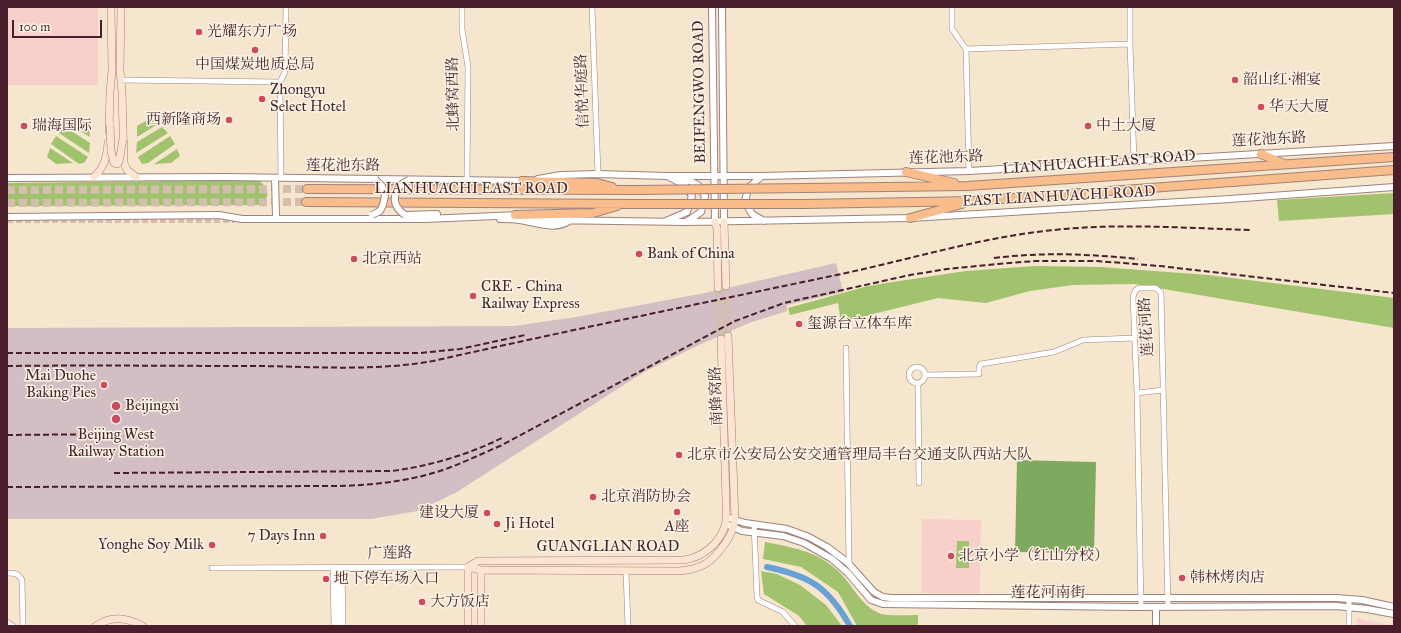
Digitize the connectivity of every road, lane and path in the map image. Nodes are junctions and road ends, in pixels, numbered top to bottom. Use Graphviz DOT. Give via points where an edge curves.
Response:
graph roads {
  1 [pos="111,7"];
  2 [pos="120,7"];
  3 [pos="286,7"];
  4 [pos="462,7"];
  5 [pos="592,7"];
  6 [pos="712,7"];
  7 [pos="722,7"];
  8 [pos="952,7"];
  9 [pos="1130,7"];
  10 [pos="1130,44"];
  11 [pos="966,49"];
  12 [pos="121,80"];
  13 [pos="280,82"];
  14 [pos="110,125"];
  15 [pos="122,139"];
  16 [pos="1394,146"];
  17 [pos="1260,154"];
  18 [pos="1394,156"];
  19 [pos="1134,162"];
  20 [pos="1286,165"];
  21 [pos="969,171"];
  22 [pos="1393,171"];
  23 [pos="906,172"];
  24 [pos="598,174"];
  25 [pos="133,175"];
  26 [pos="666,176"];
  27 [pos="679,176"];
  28 [pos="714,176"];
  29 [pos="723,176"];
  30 [pos="762,176"];
  31 [pos="94,177"];
  32 [pos="7,178"];
  33 [pos="278,178"];
  34 [pos="375,179"];
  35 [pos="409,180"];
  36 [pos="467,180"];
  37 [pos="522,181"];
  38 [pos="967,186"];
  39 [pos="1394,187"];
  40 [pos="307,189"];
  41 [pos="625,190"];
  42 [pos="974,201"];
  43 [pos="306,202"];
  44 [pos="626,204"];
  45 [pos="219,215"];
  46 [pos="372,215"];
  47 [pos="405,215"];
  48 [pos="515,215"];
  49 [pos="276,216"];
  50 [pos="483,216"];
  51 [pos="7,217"];
  52 [pos="910,218"];
  53 [pos="492,219"];
  54 [pos="570,221"];
  55 [pos="664,222"];
  56 [pos="686,222"];
  57 [pos="715,222"];
  58 [pos="724,222"];
  59 [pos="766,222"];
  60 [pos="726,286"];
  61 [pos="718,288"];
  62 [pos="728,336"];
  63 [pos="1134,338"];
  64 [pos="721,339"];
  65 [pos="846,348"];
  66 [pos="926,375"];
  67 [pos="918,384"];
  68 [pos="1163,390"];
  69 [pos="1137,393"];
  70 [pos="919,483"];
  71 [pos="726,520"];
  72 [pos="735,520"];
  73 [pos="754,524"];
  74 [pos="734,528"];
  75 [pos="754,532"];
  76 [pos="849,565"];
  77 [pos="468,567"];
  78 [pos="212,568"];
  79 [pos="337,568"];
  80 [pos="481,570"];
  81 [pos="626,571"];
  82 [pos="7,574"];
  83 [pos="1140,598"];
  84 [pos="1168,598"];
  85 [pos="1349,599"];
  86 [pos="1141,607"];
  87 [pos="1156,607"];
  88 [pos="1168,607"];
  89 [pos="1349,607"];
  90 [pos="1394,607"];
  91 [pos="1394,614"];
  92 [pos="7,622"];
  93 [pos="13,626"];
  94 [pos="23,626"];
  95 [pos="96,626"];
  96 [pos="143,626"];
  97 [pos="334,626"];
  98 [pos="339,626"];
  99 [pos="343,626"];
  100 [pos="468,626"];
  101 [pos="481,626"];
  102 [pos="628,626"];
  103 [pos="795,626"];
  104 [pos="1156,626"];
  105 [pos="1349,626"];
  1 -- 14 [label="main road"];
  2 -- 12 [label="main road"];
  3 -- 13 [label="street" via="285,72"];
  4 -- 36 [label="street, 北蜂窝西路" via="462,29 468,67"];
  5 -- 24 [label="street, 信悦华庭路"];
  6 -- 28 [label="street, BEIFENGWO ROAD"];
  7 -- 29 [label="street, BEIFENGWO ROAD"];
  8 -- 11 [label="street" via="952,28"];
  9 -- 10 [label="street"];
  10 -- 11 [label="street"];
  10 -- 19 [label="street"];
  11 -- 21 [label="street"];
  12 -- 13 [label="street"];
  12 -- 15 [label="main road"];
  13 -- 33 [label="street"];
  14 -- 15 [label="main road, bridge" via="111,151 114,163 117,164"];
  14 -- 31 [label="main road, bridge" via="105,164"];
  15 -- 25 [label="main road, bridge" via="124,163"];
  16 -- 17 [label="street, 莲花池东路"];
  17 -- 19 [label="street, 莲花池东路"];
  17 -- 20 [label="highway"];
  18 -- 20 [label="highway, LIANHUACHI EAST ROAD"];
  19 -- 21 [label="street, 莲花池东路"];
  20 -- 38 [label="highway, LIANHUACHI EAST ROAD"];
  21 -- 23 [label="street, 莲花池东路"];
  22 -- 42 [label="highway, LIANHUACHI EAST ROAD"];
  23 -- 30 [label="street, 莲花池东路"];
  23 -- 38 [label="highway"];
  24 -- 26 [label="street, 莲花池东路"];
  24 -- 37 [label="street, 莲花池东路" via="562,175"];
  25 -- 31 [label="street, 莲花池东路"];
  25 -- 33 [label="street, 莲花池东路"];
  26 -- 27 [label="street, 莲花池东路"];
  26 -- 55 [label="street" via="684,185 692,196 687,212"];
  27 -- 28 [label="street, 莲花池东路"];
  27 -- 56 [label="street" via="698,185 705,196 700,212"];
  28 -- 29 [label="street, 莲花池东路"];
  28 -- 57 [label="street, BEIFENGWO ROAD"];
  29 -- 30 [label="street, 莲花池东路"];
  29 -- 58 [label="street, BEIFENGWO ROAD"];
  30 -- 59 [label="street" via="748,188 745,202 752,214"];
  31 -- 32 [label="street, 莲花池东路"];
  33 -- 34 [label="street, 莲花池东路"];
  33 -- 49 [label="street"];
  34 -- 35 [label="street, 莲花池东路"];
  34 -- 46 [label="street, bridge" via="382,186 385,196 380,211"];
  35 -- 36 [label="street, 莲花池东路"];
  35 -- 47 [label="street, bridge" via="401,183 395,196 397,207"];
  36 -- 37 [label="street, 莲花池东路"];
  37 -- 41 [label="highway" via="597,183"];
  38 -- 41 [label="highway, LIANHUACHI EAST ROAD, bridge"];
  39 -- 52 [label="street, EAST LIANHUACHI ROAD" via="1223,200"];
  40 -- 41 [label="highway, LIANHUACHI EAST ROAD"];
  42 -- 44 [label="highway, LIANHUACHI EAST ROAD, bridge"];
  42 -- 52 [label="highway"];
  43 -- 44 [label="highway, LIANHUACHI EAST ROAD"];
  44 -- 48 [label="highway" via="593,213"];
  45 -- 49 [label="street"];
  45 -- 50 [label="street" via="242,219 425,219"];
  45 -- 51 [label="street"];
  46 -- 47 [label="street"];
  46 -- 49 [label="street"];
  47 -- 50 [label="street" via="477,213"];
  48 -- 50 [label="street"];
  48 -- 54 [label="street"];
  52 -- 59 [label="street, EAST LIANHUACHI ROAD"];
  53 -- 54 [label="street" via="519,220 545,225 562,225"];
  54 -- 55 [label="street"];
  55 -- 56 [label="street"];
  56 -- 57 [label="street, EAST LIANHUACHI ROAD"];
  57 -- 58 [label="street, EAST LIANHUACHI ROAD"];
  57 -- 61 [label="main road"];
  58 -- 59 [label="street, EAST LIANHUACHI ROAD"];
  58 -- 60 [label="main road"];
  62 -- 72 [label="main road, 南蜂窝路"];
  63 -- 66 [label="street" via="1083,340 1054,352 981,364 979,374"];
  63 -- 68 [label="street, 莲花河路" via="1134,294 1139,288 1156,288 1161,293"];
  63 -- 69 [label="street, 莲花河路"];
  64 -- 71 [label="main road"];
  65 -- 76 [label="street"];
  66 -- 67 [label="street" via="923,382"];
  66 -- 67 [label="street" via="924,369 918,367 911,370 909,378"];
  67 -- 70 [label="street"];
  68 -- 69 [label="street"];
  68 -- 84 [label="street, 莲花河路"];
  69 -- 83 [label="street, 莲花河路"];
  71 -- 72 [label="street, 莲花河南街"];
  71 -- 74 [label="street, 莲花河南街"];
  71 -- 77 [label="main road, GUANGLIAN ROAD" via="722,533 712,547 693,559 478,561"];
  72 -- 73 [label="street, 莲花河南街"];
  72 -- 74 [label="main road, 南蜂窝路"];
  73 -- 75 [label="street"];
  73 -- 76 [label="street, 莲花河南街" via="787,529 809,537 827,547"];
  74 -- 75 [label="street, 莲花河南街"];
  74 -- 81 [label="main road" via="716,557 693,570"];
  75 -- 86 [label="street, 莲花河南街" via="793,538 814,548 838,565 871,600 883,604"];
  75 -- 103 [label="street" via="758,600 783,612"];
  76 -- 83 [label="street, 莲花河南街" via="874,592 891,598"];
  77 -- 79 [label="street, 广莲路"];
  77 -- 80 [label="main road"];
  77 -- 100 [label="main road"];
  78 -- 79 [label="street, 广莲路"];
  79 -- 97 [label="street"];
  79 -- 98 [label="street"];
  79 -- 99 [label="street"];
  80 -- 81 [label="main road"];
  80 -- 101 [label="main road"];
  81 -- 102 [label="street"];
  82 -- 94 [label="street" via="19,575 22,580"];
  83 -- 84 [label="street, 莲花河南街"];
  83 -- 86 [label="street, 莲花河路"];
  84 -- 85 [label="street, 莲花河南街"];
  84 -- 88 [label="street, 莲花河路"];
  85 -- 89 [label="street"];
  85 -- 90 [label="street, 莲花河南街"];
  86 -- 87 [label="street, 莲花河南街"];
  87 -- 88 [label="street, 莲花河南街"];
  87 -- 104 [label="street"];
  88 -- 89 [label="street, 莲花河南街"];
  89 -- 91 [label="street, 莲花河南街"];
  89 -- 105 [label="street"];
  92 -- 93 [label="street"];
  95 -- 96 [label="main road" via="108,620 121,618"];
}
